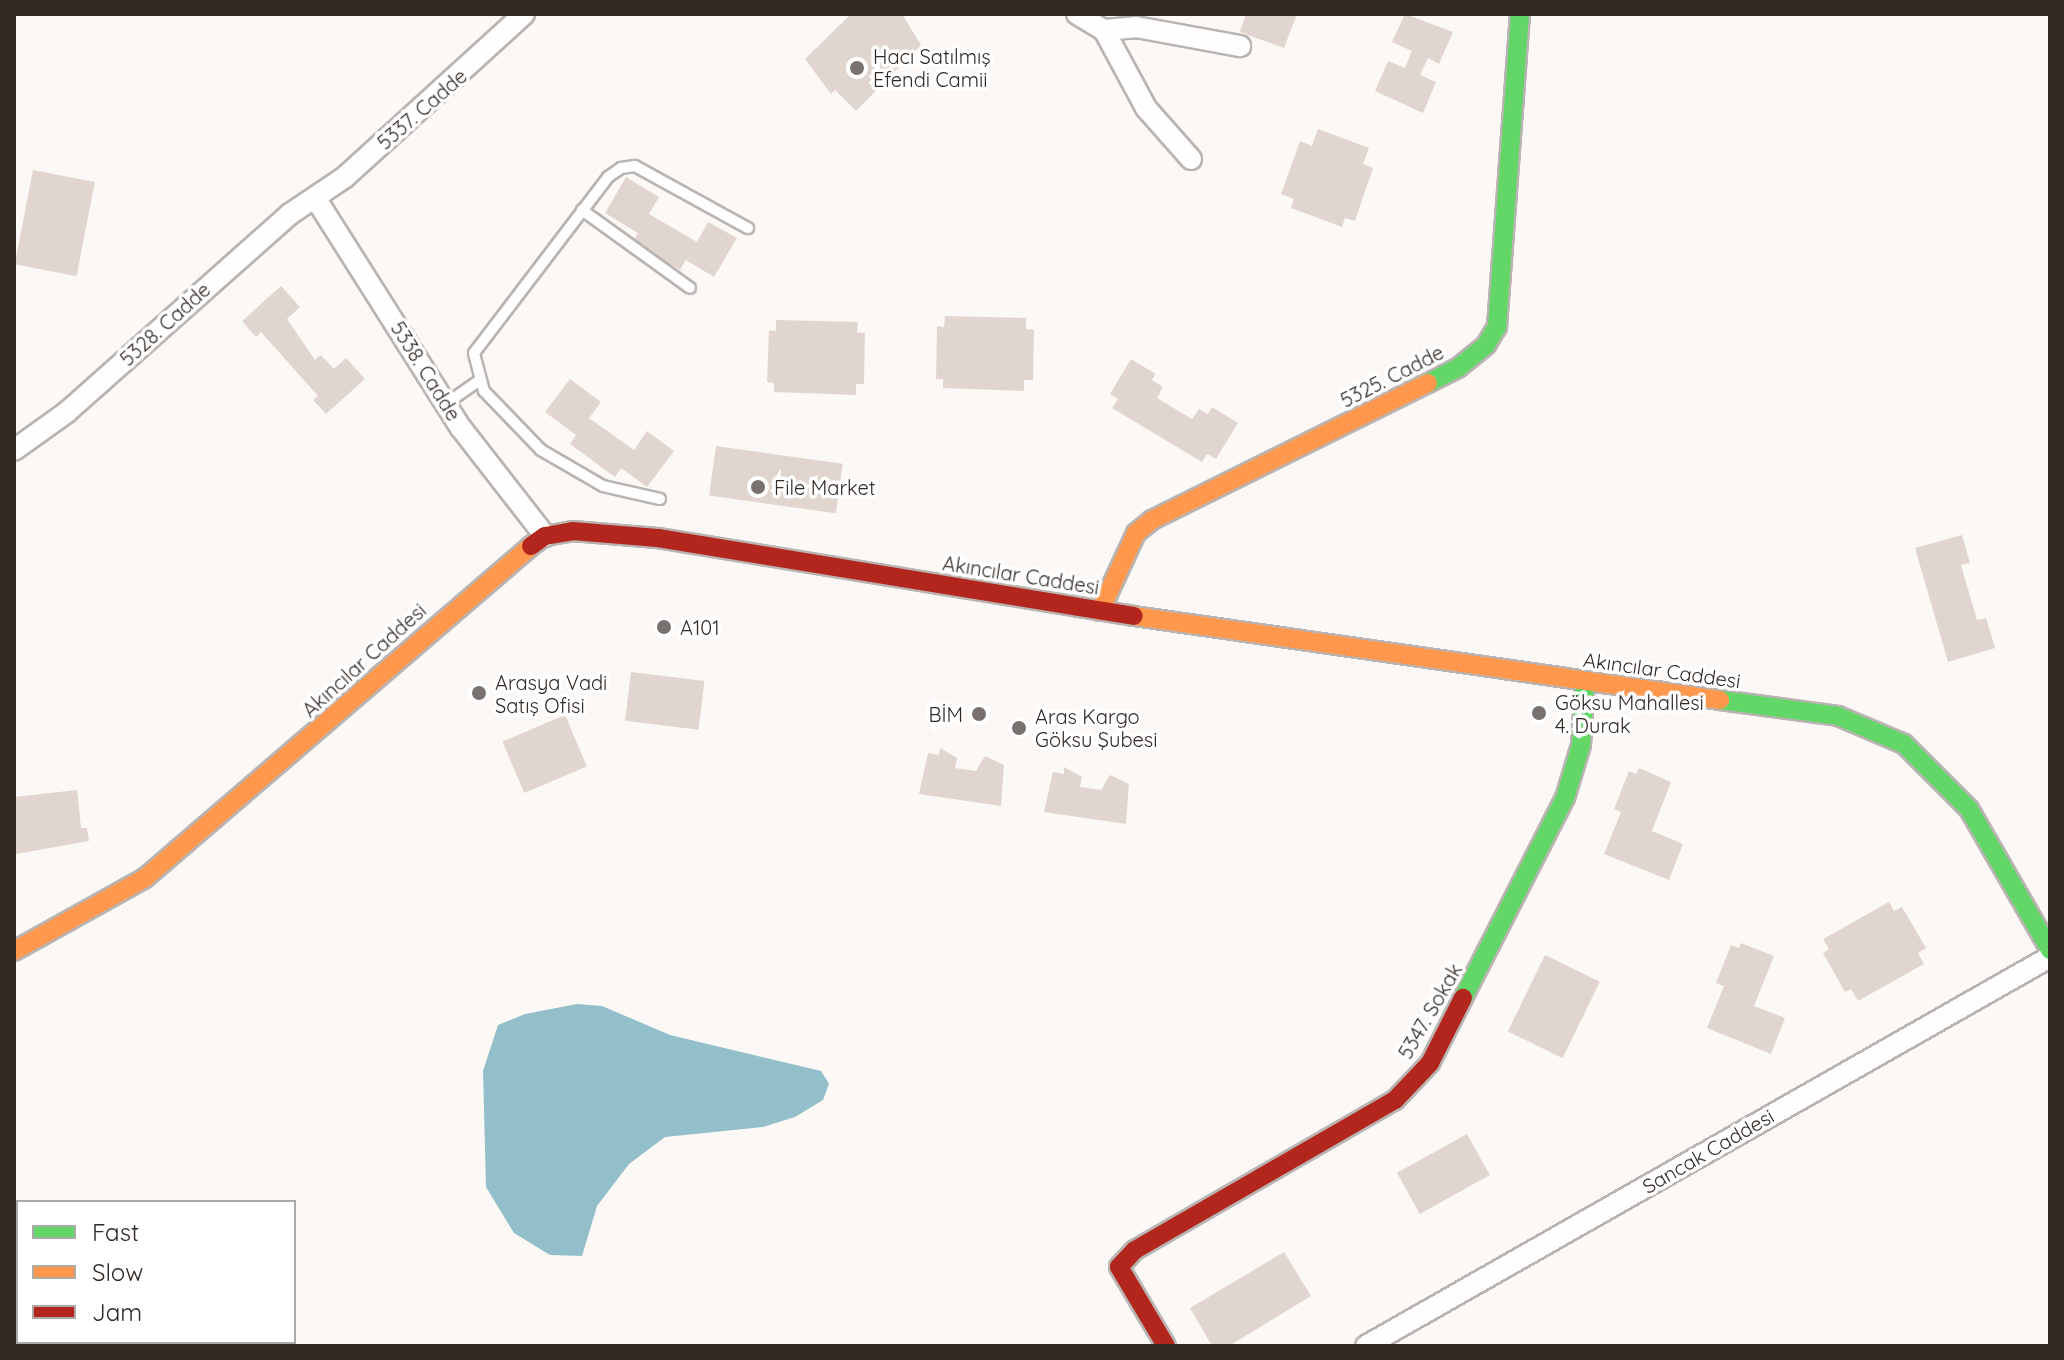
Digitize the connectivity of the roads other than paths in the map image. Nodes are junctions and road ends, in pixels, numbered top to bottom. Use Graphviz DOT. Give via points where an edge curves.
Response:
graph roads {
  1 [pos="524,14"];
  2 [pos="1077,14"];
  3 [pos="1520,14"];
  4 [pos="1104,30"];
  5 [pos="1240,46"];
  6 [pos="1191,159"];
  7 [pos="316,199"];
  8 [pos="582,210"];
  9 [pos="748,228"];
  10 [pos="690,288"];
  11 [pos="480,380"];
  12 [pos="447,403"];
  13 [pos="14,450"];
  14 [pos="660,499"];
  15 [pos="545,536"];
  16 [pos="1100,611"];
  17 [pos="1585,682"];
  18 [pos="2050,950"];
  19 [pos="14,951"];
  20 [pos="2050,957"];
  21 [pos="1166,1346"];
  22 [pos="1366,1346"];
  1 -- 7 [label="street, 5337. Cadde"];
  2 -- 4 [label="street"];
  3 -- 16 [label="street, 5325. Cadde" via="1497,327 1486,345 1459,367 1152,520 1136,533"];
  4 -- 5 [label="street" via="1136,27"];
  4 -- 6 [label="street" via="1146,108"];
  7 -- 12 [label="street, 5338. Cadde"];
  7 -- 13 [label="street, 5328. Cadde" via="290,214 67,412"];
  8 -- 9 [label="lane" via="608,177 635,166"];
  8 -- 10 [label="lane"];
  8 -- 11 [label="lane" via="478,342 474,366"];
  11 -- 12 [label="lane"];
  11 -- 14 [label="lane" via="541,450 603,486"];
  12 -- 15 [label="street, 5338. Cadde"];
  15 -- 16 [label="street, Akıncılar Caddesi" via="572,531 658,538"];
  15 -- 19 [label="street, Akıncılar Caddesi" via="145,878"];
  16 -- 17 [label="street, Akıncılar Caddesi"];
  17 -- 18 [label="street, Akıncılar Caddesi" via="1838,716 1904,744 1969,809"];
  17 -- 21 [label="street, 5347. Sokak" via="1581,745 1565,798 1430,1063 1395,1100 1135,1250 1119,1267"];
  20 -- 22 [label="street, Sancak Caddesi"];
}
